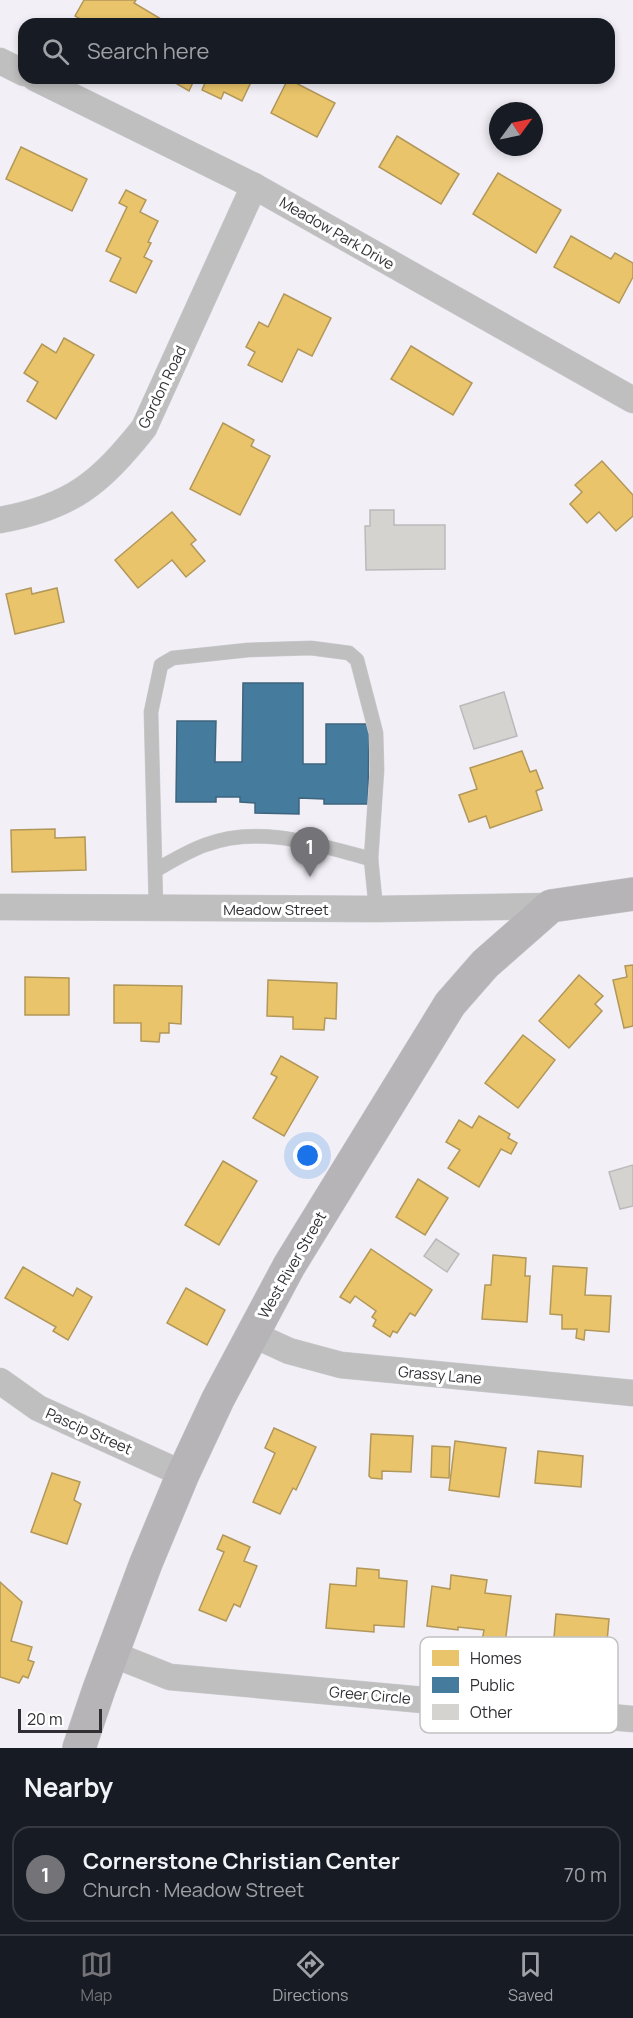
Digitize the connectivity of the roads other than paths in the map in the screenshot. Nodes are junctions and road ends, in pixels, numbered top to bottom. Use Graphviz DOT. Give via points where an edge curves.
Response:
graph roads {
  1 [pos="0,61"];
  2 [pos="18,70"];
  3 [pos="47,84"];
  4 [pos="254,186"];
  5 [pos="633,400"];
  6 [pos="0,520"];
  7 [pos="371,858"];
  8 [pos="156,870"];
  9 [pos="633,894"];
  10 [pos="551,906"];
  11 [pos="0,907"];
  12 [pos="156,908"];
  13 [pos="376,909"];
  14 [pos="252,1334"];
  15 [pos="0,1381"];
  16 [pos="633,1393"];
  17 [pos="183,1473"];
  18 [pos="112,1654"];
  19 [pos="420,1700"];
  20 [pos="618,1718"];
  21 [pos="633,1719"];
  22 [pos="80,1748"];
  1 -- 2 [label="street"];
  3 -- 4 [label="street, Meadow Park Drive"];
  4 -- 5 [label="street, Meadow Park Drive"];
  4 -- 6 [label="street, Gordon Road" via="144,428 120,459 69,499"];
  7 -- 8 [label="lane" via="294,839 247,835 204,845"];
  7 -- 8 [label="lane" via="376,733 357,660 349,653 311,648 248,650 173,658 161,665 151,712"];
  7 -- 13 [label="lane"];
  8 -- 12 [label="lane"];
  9 -- 10 [label="street"];
  10 -- 13 [label="street, Meadow Street"];
  10 -- 14 [label="street, West River Street" via="485,964 450,1004 295,1256"];
  11 -- 12 [label="street, Meadow Street"];
  12 -- 13 [label="street, Meadow Street"];
  14 -- 16 [label="street, Grassy Lane" via="290,1351 341,1365"];
  14 -- 17 [label="street, West River Street"];
  15 -- 17 [label="street, Pascip Street" via="38,1408"];
  17 -- 18 [label="street, West River Street"];
  18 -- 19 [label="street, Greer Circle" via="170,1677"];
  18 -- 22 [label="street, West River Street"];
  20 -- 21 [label="street, Greer Circle"];
}
